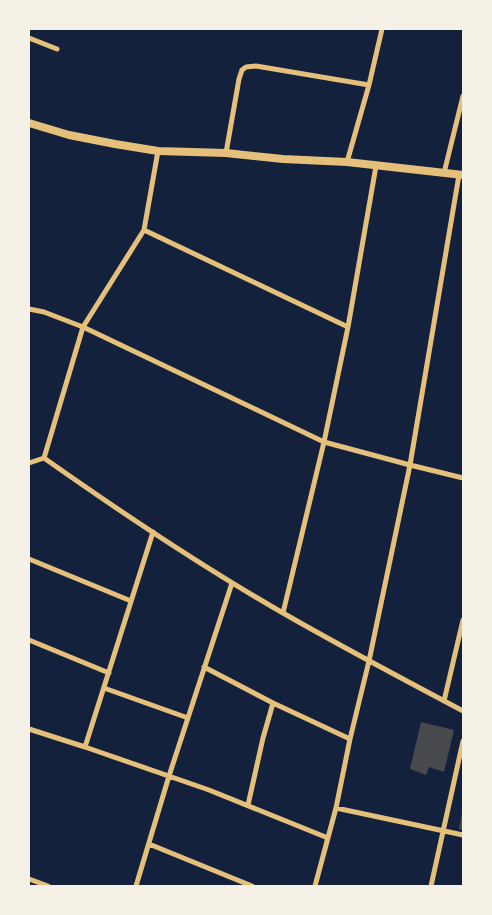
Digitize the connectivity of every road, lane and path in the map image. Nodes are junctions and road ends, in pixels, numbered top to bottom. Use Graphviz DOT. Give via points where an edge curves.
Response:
graph roads {
  1 [pos="382,29"];
  2 [pos="29,38"];
  3 [pos="57,49"];
  4 [pos="369,85"];
  5 [pos="463,96"];
  6 [pos="29,123"];
  7 [pos="158,151"];
  8 [pos="226,153"];
  9 [pos="347,162"];
  10 [pos="376,166"];
  11 [pos="444,173"];
  12 [pos="461,175"];
  13 [pos="144,230"];
  14 [pos="29,309"];
  15 [pos="348,327"];
  16 [pos="83,328"];
  17 [pos="324,442"];
  18 [pos="44,458"];
  19 [pos="29,462"];
  20 [pos="410,465"];
  21 [pos="463,478"];
  22 [pos="153,532"];
  23 [pos="29,559"];
  24 [pos="232,583"];
  25 [pos="130,601"];
  26 [pos="284,613"];
  27 [pos="463,620"];
  28 [pos="29,640"];
  29 [pos="369,661"];
  30 [pos="204,667"];
  31 [pos="109,672"];
  32 [pos="104,688"];
  33 [pos="444,701"];
  34 [pos="273,703"];
  35 [pos="463,711"];
  36 [pos="188,718"];
  37 [pos="29,729"];
  38 [pos="350,739"];
  39 [pos="463,741"];
  40 [pos="85,746"];
  41 [pos="169,776"];
  42 [pos="248,805"];
  43 [pos="336,808"];
  44 [pos="444,831"];
  45 [pos="463,835"];
  46 [pos="328,838"];
  47 [pos="149,844"];
  48 [pos="29,879"];
  49 [pos="48,886"];
  50 [pos="136,886"];
  51 [pos="252,886"];
  52 [pos="315,886"];
  53 [pos="431,886"];
  1 -- 4 [label="street"];
  2 -- 3 [label="street"];
  4 -- 8 [label="street" via="246,67 238,79"];
  4 -- 9 [label="street"];
  5 -- 11 [label="street"];
  6 -- 7 [label="street" via="69,135"];
  7 -- 8 [label="street"];
  7 -- 13 [label="street"];
  8 -- 9 [label="street"];
  9 -- 10 [label="street"];
  10 -- 11 [label="street"];
  10 -- 15 [label="street"];
  11 -- 12 [label="street"];
  12 -- 20 [label="street"];
  13 -- 15 [label="street"];
  13 -- 16 [label="street"];
  14 -- 16 [label="street"];
  15 -- 17 [label="street"];
  16 -- 17 [label="street"];
  16 -- 18 [label="street"];
  17 -- 20 [label="street"];
  17 -- 26 [label="street"];
  18 -- 19 [label="street"];
  18 -- 22 [label="street"];
  20 -- 21 [label="street"];
  20 -- 29 [label="street"];
  22 -- 24 [label="street"];
  22 -- 25 [label="street"];
  23 -- 25 [label="street"];
  24 -- 26 [label="street"];
  24 -- 30 [label="street"];
  25 -- 31 [label="street"];
  26 -- 29 [label="street"];
  27 -- 33 [label="street"];
  28 -- 31 [label="street"];
  29 -- 33 [label="street"];
  29 -- 38 [label="street"];
  30 -- 34 [label="street"];
  30 -- 36 [label="street"];
  31 -- 32 [label="street"];
  32 -- 36 [label="street"];
  32 -- 40 [label="street"];
  33 -- 35 [label="street"];
  34 -- 38 [label="street"];
  34 -- 42 [label="street"];
  36 -- 41 [label="street"];
  37 -- 40 [label="street"];
  38 -- 43 [label="street"];
  39 -- 44 [label="street"];
  40 -- 41 [label="street"];
  41 -- 42 [label="street"];
  41 -- 47 [label="street"];
  42 -- 46 [label="street"];
  43 -- 44 [label="street"];
  43 -- 46 [label="street"];
  44 -- 45 [label="street"];
  44 -- 53 [label="street"];
  46 -- 52 [label="street"];
  47 -- 50 [label="street"];
  47 -- 51 [label="street"];
  48 -- 49 [label="street"];
}
